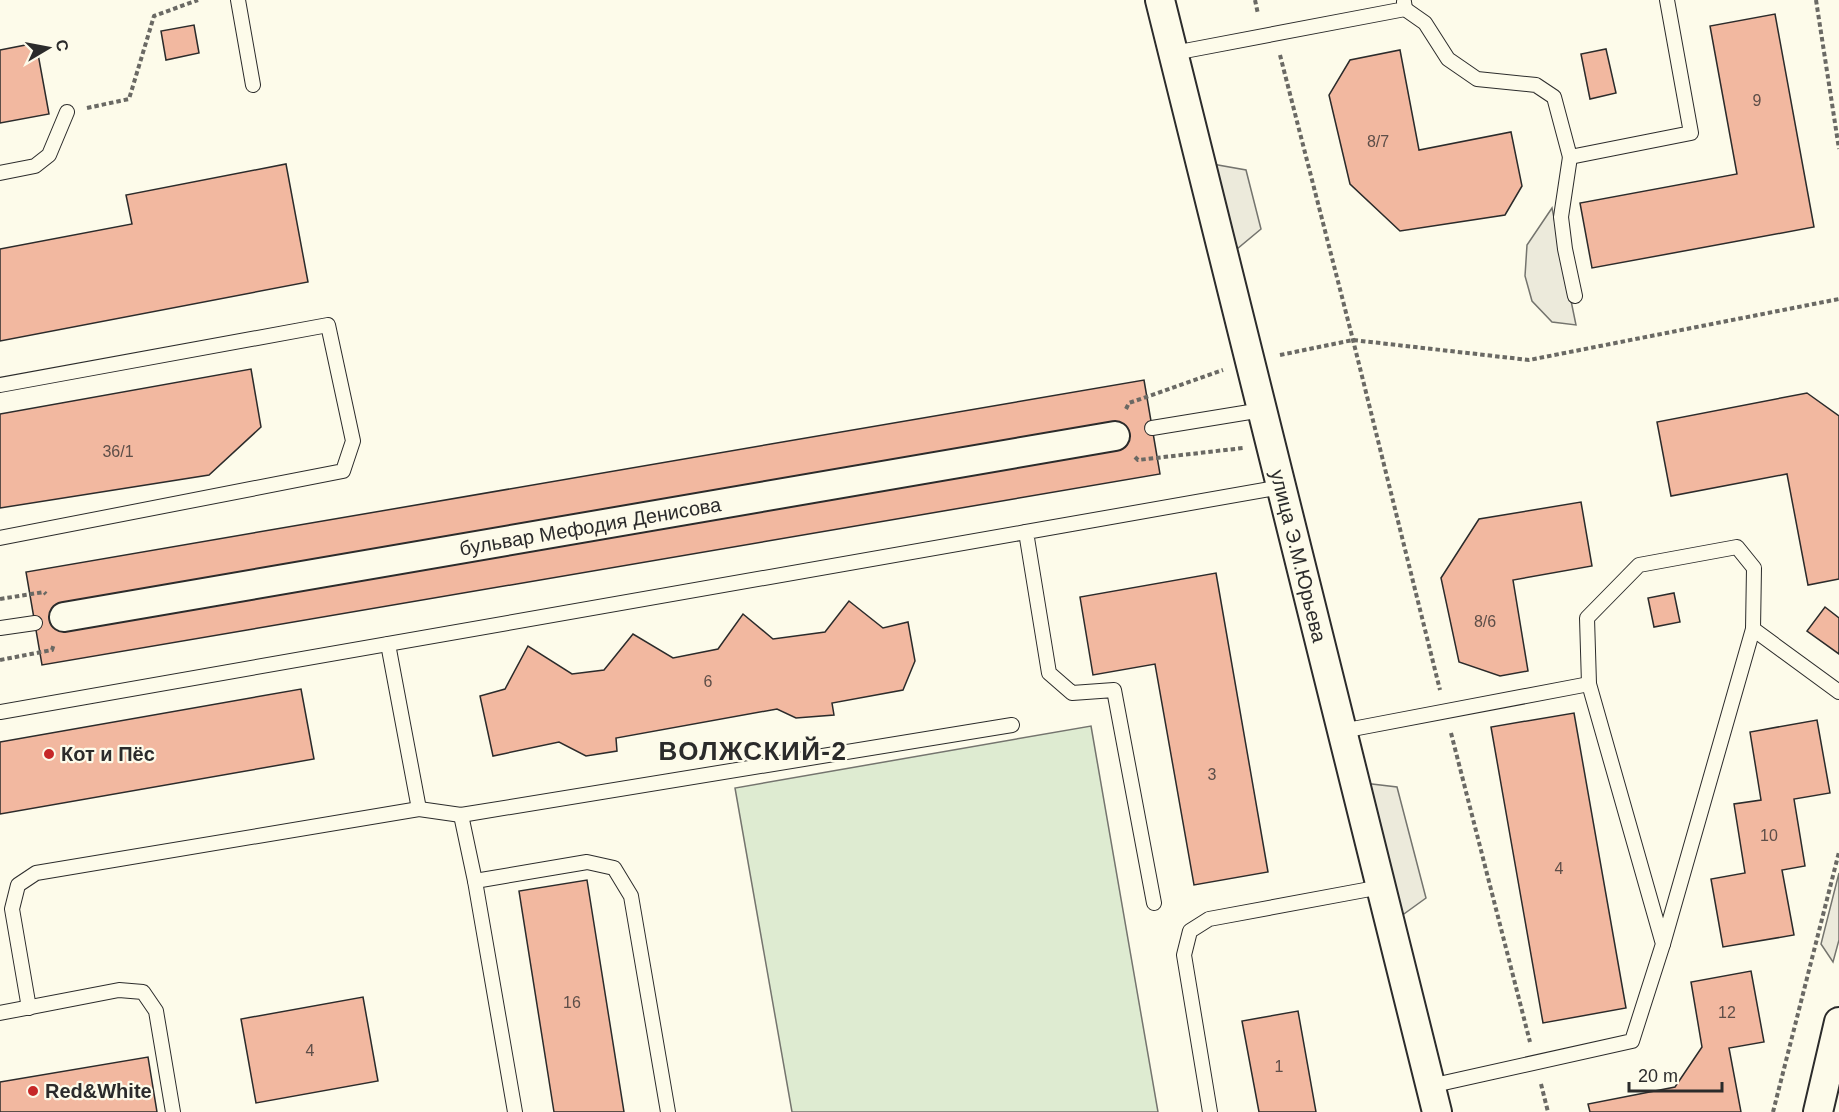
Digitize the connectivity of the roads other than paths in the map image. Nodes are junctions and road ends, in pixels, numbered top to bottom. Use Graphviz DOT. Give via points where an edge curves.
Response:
graph roads {
  1 [pos="238,0"];
  2 [pos="1160,0"];
  3 [pos="1667,0"];
  4 [pos="1404,4"];
  5 [pos="1174,53"];
  6 [pos="253,85"];
  7 [pos="67,112"];
  8 [pos="1570,157"];
  9 [pos="0,173"];
  10 [pos="1575,296"];
  11 [pos="0,385"];
  12 [pos="1262,410"];
  13 [pos="1152,428"];
  14 [pos="1115,436"];
  15 [pos="1281,487"];
  16 [pos="1026,532"];
  17 [pos="0,538"];
  18 [pos="64,617"];
  19 [pos="35,623"];
  20 [pos="0,628"];
  21 [pos="1753,629"];
  22 [pos="388,644"];
  23 [pos="1589,684"];
  24 [pos="1839,692"];
  25 [pos="0,711"];
  26 [pos="1012,725"];
  27 [pos="1342,731"];
  28 [pos="419,809"];
  29 [pos="461,815"];
  30 [pos="476,881"];
  31 [pos="1381,887"];
  32 [pos="1154,903"];
  33 [pos="1663,944"];
  34 [pos="29,1008"];
  35 [pos="0,1013"];
  36 [pos="1839,1022"];
  37 [pos="1433,1099"];
  38 [pos="173,1112"];
  39 [pos="515,1112"];
  40 [pos="668,1112"];
  41 [pos="1210,1112"];
  42 [pos="1818,1112"];
  1 -- 6 [label="lane"];
  2 -- 5 [label="street, улица Э.М.Юрьева"];
  3 -- 8 [label="lane" via="1691,133"];
  4 -- 5 [label="lane"];
  4 -- 8 [label="lane" via="1425,23 1448,59 1477,79 1536,85 1554,97"];
  5 -- 12 [label="street, улица Э.М.Юрьева"];
  7 -- 9 [label="lane" via="49,155 35,166"];
  8 -- 10 [label="lane" via="1561,217"];
  11 -- 17 [label="lane" via="328,325 352,441 343,471"];
  12 -- 13 [label="lane"];
  12 -- 15 [label="street, улица Э.М.Юрьева"];
  14 -- 18 [label="street, бульвар Мефодия Денисова"];
  15 -- 16 [label="lane"];
  15 -- 27 [label="street, улица Э.М.Юрьева"];
  16 -- 22 [label="lane"];
  16 -- 32 [label="lane" via="1049,673 1072,693 1114,690"];
  19 -- 20 [label="lane"];
  21 -- 23 [label="lane" via="1754,568 1737,547 1639,565 1587,618"];
  21 -- 24 [label="lane"];
  21 -- 33 [label="lane"];
  22 -- 25 [label="lane"];
  22 -- 28 [label="lane"];
  23 -- 27 [label="lane"];
  23 -- 33 [label="lane"];
  26 -- 29 [label="lane"];
  27 -- 31 [label="street, улица Э.М.Юрьева"];
  28 -- 29 [label="lane"];
  28 -- 34 [label="lane" via="36,873 18,885 12,909"];
  29 -- 30 [label="lane"];
  30 -- 39 [label="lane"];
  30 -- 40 [label="lane" via="587,862 614,868 631,896"];
  31 -- 37 [label="street, улица Э.М.Юрьева"];
  31 -- 41 [label="lane" via="1209,919 1190,931 1184,955"];
  33 -- 37 [label="lane" via="1632,1041 1536,1063"];
  34 -- 35 [label="lane"];
  34 -- 38 [label="lane" via="119,990 143,992 156,1011"];
  36 -- 42 [label="street"];
}
